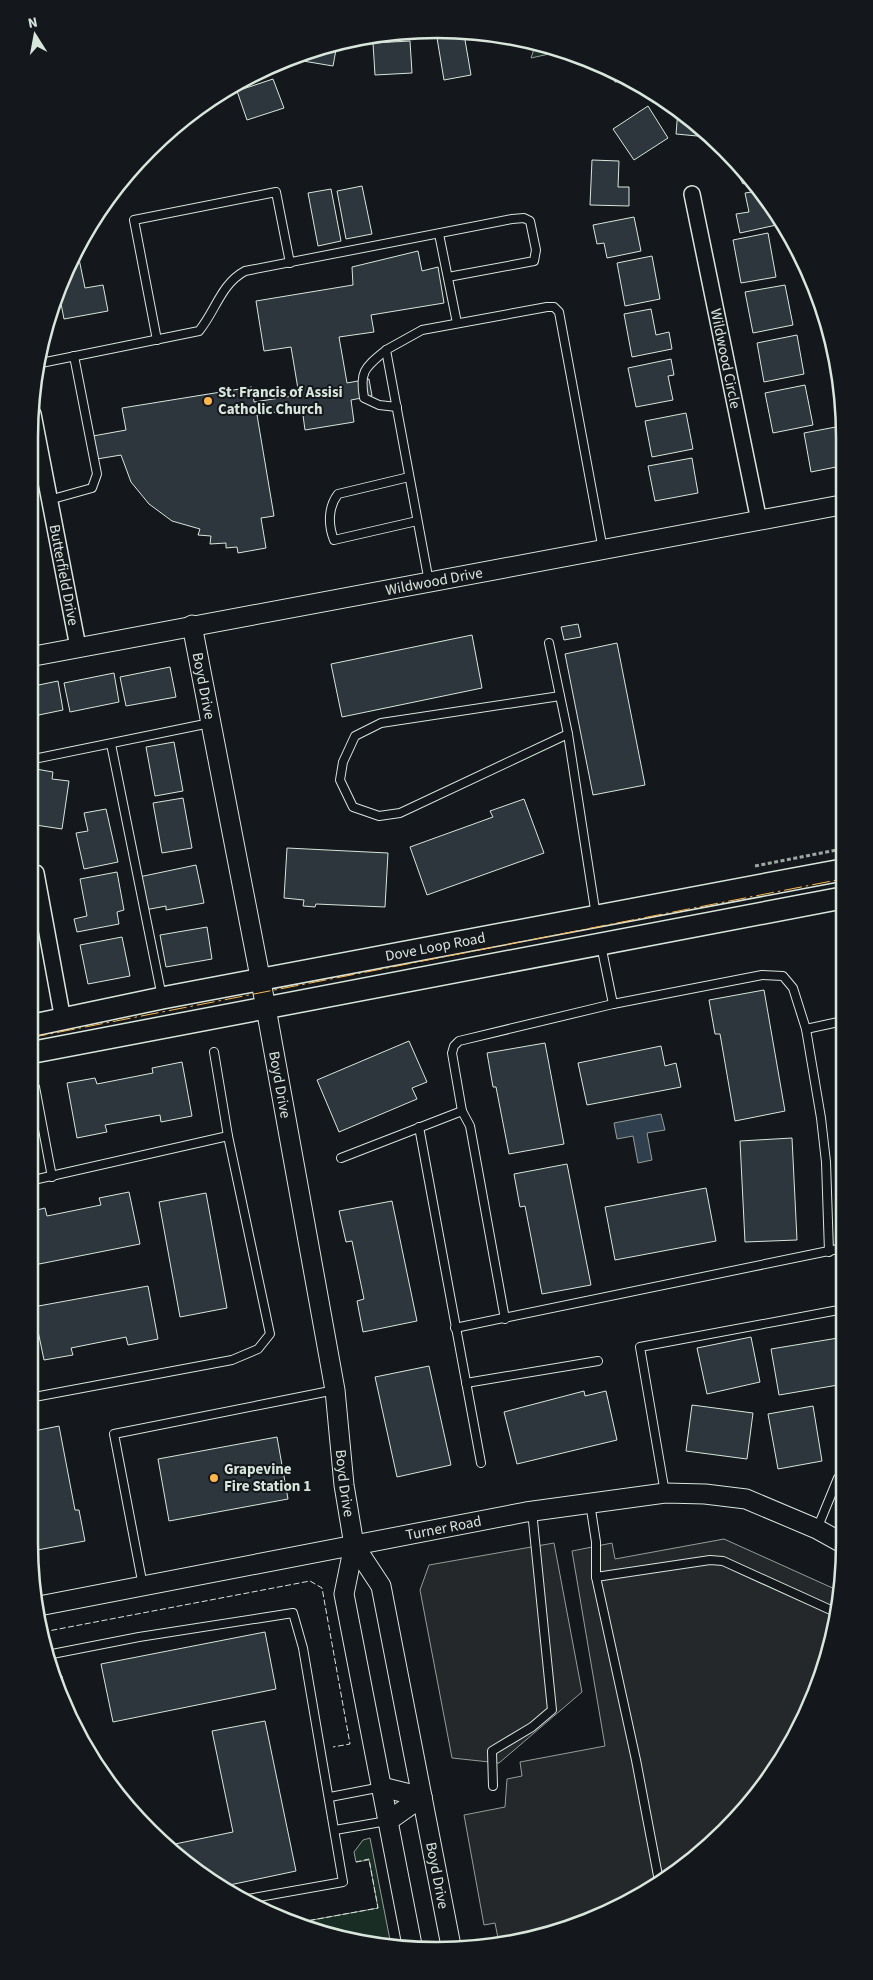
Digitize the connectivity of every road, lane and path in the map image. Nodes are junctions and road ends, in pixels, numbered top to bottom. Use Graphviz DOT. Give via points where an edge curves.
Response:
graph roads {
  1 [pos="692,194"];
  2 [pos="439,234"];
  3 [pos="290,263"];
  4 [pos="448,277"];
  5 [pos="457,323"];
  6 [pos="157,340"];
  7 [pos="386,350"];
  8 [pos="74,356"];
  9 [pos="44,362"];
  10 [pos="397,407"];
  11 [pos="38,444"];
  12 [pos="409,477"];
  13 [pos="49,500"];
  14 [pos="836,506"];
  15 [pos="418,521"];
  16 [pos="759,521"];
  17 [pos="603,550"];
  18 [pos="429,582"];
  19 [pos="192,625"];
  20 [pos="549,643"];
  21 [pos="78,647"];
  22 [pos="38,655"];
  23 [pos="560,696"];
  24 [pos="210,723"];
  25 [pos="568,734"];
  26 [pos="111,744"];
  27 [pos="38,758"];
  28 [pos="836,871"];
  29 [pos="38,884"];
  30 [pos="836,899"];
  31 [pos="597,918"];
  32 [pos="601,943"];
  33 [pos="261,981"];
  34 [pos="162,998"];
  35 [pos="613,1004"];
  36 [pos="266,1008"];
  37 [pos="62,1020"];
  38 [pos="836,1023"];
  39 [pos="38,1024"];
  40 [pos="806,1029"];
  41 [pos="38,1051"];
  42 [pos="214,1052"];
  43 [pos="38,1103"];
  44 [pos="462,1111"];
  45 [pos="419,1127"];
  46 [pos="228,1136"];
  47 [pos="341,1158"];
  48 [pos="52,1176"];
  49 [pos="38,1179"];
  50 [pos="836,1250"];
  51 [pos="829,1252"];
  52 [pos="836,1310"];
  53 [pos="505,1319"];
  54 [pos="455,1328"];
  55 [pos="598,1361"];
  56 [pos="466,1382"];
  57 [pos="335,1390"];
  58 [pos="38,1396"];
  59 [pos="481,1463"];
  60 [pos="836,1483"];
  61 [pos="665,1493"];
  62 [pos="590,1503"];
  63 [pos="532,1511"];
  64 [pos="816,1529"];
  65 [pos="836,1540"];
  66 [pos="354,1545"];
  67 [pos="596,1577"];
  68 [pos="143,1586"];
  69 [pos="42,1605"];
  70 [pos="830,1610"];
  71 [pos="53,1654"];
  72 [pos="493,1786"];
  73 [pos="382,1787"];
  74 [pos="330,1796"];
  75 [pos="422,1796"];
  76 [pos="388,1821"];
  77 [pos="335,1830"];
  78 [pos="658,1875"];
  79 [pos="254,1898"];
  80 [pos="411,1942"];
  81 [pos="450,1942"];
  1 -- 16 [label="street, Wildwood Circle"];
  2 -- 3 [label="lane"];
  2 -- 4 [label="lane"];
  2 -- 4 [label="lane" via="524,218 530,222 536,250 534,261"];
  3 -- 6 [label="lane" via="245,271 234,277 199,330"];
  3 -- 6 [label="lane" via="276,192 134,220"];
  4 -- 5 [label="lane"];
  5 -- 7 [label="lane" via="422,330"];
  5 -- 17 [label="lane" via="547,307 554,307 559,312"];
  6 -- 8 [label="lane"];
  7 -- 10 [label="lane"];
  7 -- 10 [label="lane" via="366,367 361,380 364,398 379,405"];
  8 -- 9 [label="lane"];
  8 -- 13 [label="lane" via="97,474 92,488"];
  10 -- 12 [label="lane"];
  11 -- 13 [label="street, Butterfield Drive"];
  12 -- 15 [label="lane"];
  12 -- 15 [label="lane" via="338,494 332,507 330,526 334,540"];
  13 -- 21 [label="street, Butterfield Drive"];
  14 -- 16 [label="street, Wildwood Drive"];
  15 -- 18 [label="lane"];
  16 -- 17 [label="street, Wildwood Drive"];
  17 -- 18 [label="street, Wildwood Drive"];
  18 -- 19 [label="street, Wildwood Drive"];
  19 -- 21 [label="street, Wildwood Drive"];
  19 -- 24 [label="street, Boyd Drive"];
  20 -- 23 [label="lane"];
  21 -- 22 [label="street, Wildwood Drive"];
  23 -- 25 [label="lane"];
  23 -- 25 [label="lane" via="381,723 355,736 343,762 340,780 353,807 379,816 400,813"];
  24 -- 26 [label="lane"];
  24 -- 33 [label="street, Boyd Drive"];
  25 -- 31 [label="lane"];
  26 -- 27 [label="lane"];
  26 -- 34 [label="lane"];
  28 -- 31 [label="main road, Dove Loop Road"];
  29 -- 37 [label="street"];
  30 -- 32 [label="main road, Dove Loop Road"];
  31 -- 32 [label="main road"];
  31 -- 33 [label="main road, Dove Loop Road"];
  32 -- 35 [label="lane"];
  32 -- 36 [label="main road, Dove Loop Road"];
  33 -- 34 [label="main road, Dove Loop Road"];
  33 -- 36 [label="street, Boyd Drive"];
  34 -- 37 [label="main road, Dove Loop Road"];
  35 -- 40 [label="lane" via="762,975 782,976 793,988"];
  35 -- 44 [label="lane" via="459,1041 452,1053"];
  36 -- 41 [label="main road, Dove Loop Road"];
  36 -- 57 [label="street, Boyd Drive"];
  37 -- 39 [label="main road, Dove Loop Road"];
  38 -- 40 [label="lane"];
  40 -- 51 [label="lane" via="826,1162"];
  42 -- 46 [label="lane"];
  43 -- 48 [label="lane"];
  44 -- 45 [label="lane"];
  44 -- 53 [label="lane" via="470,1126"];
  45 -- 47 [label="lane"];
  45 -- 54 [label="lane"];
  46 -- 48 [label="lane"];
  46 -- 58 [label="lane" via="270,1334 258,1349 232,1360"];
  48 -- 49 [label="lane"];
  50 -- 51 [label="lane"];
  51 -- 53 [label="lane"];
  52 -- 61 [label="lane" via="640,1347"];
  53 -- 54 [label="lane"];
  54 -- 56 [label="lane"];
  55 -- 56 [label="lane"];
  56 -- 59 [label="lane"];
  57 -- 66 [label="street, Boyd Drive" via="344,1485"];
  57 -- 68 [label="lane" via="114,1434"];
  60 -- 64 [label="lane"];
  61 -- 62 [label="street, Turner Road"];
  61 -- 64 [label="street, Turner Road" via="746,1499"];
  62 -- 63 [label="street, Turner Road"];
  62 -- 67 [label="lane" via="596,1542"];
  63 -- 66 [label="street, Turner Road"];
  63 -- 72 [label="lane" via="552,1710 532,1727 492,1751"];
  64 -- 65 [label="street, Turner Road"];
  66 -- 68 [label="street, Turner Road"];
  66 -- 73 [label="street, Boyd Drive" via="344,1594"];
  66 -- 75 [label="street, Boyd Drive" via="380,1586"];
  67 -- 70 [label="lane" via="710,1560 723,1561"];
  67 -- 78 [label="lane"];
  68 -- 69 [label="street, Turner Road"];
  71 -- 74 [label="lane" via="293,1613 304,1648"];
  73 -- 74 [label="lane"];
  73 -- 75 [label="street"];
  73 -- 76 [label="street, Boyd Drive"];
  74 -- 77 [label="lane"];
  75 -- 76 [label="street"];
  75 -- 81 [label="street, Boyd Drive"];
  76 -- 77 [label="lane"];
  76 -- 80 [label="street, Boyd Drive"];
  77 -- 79 [label="lane" via="343,1882"];
}
